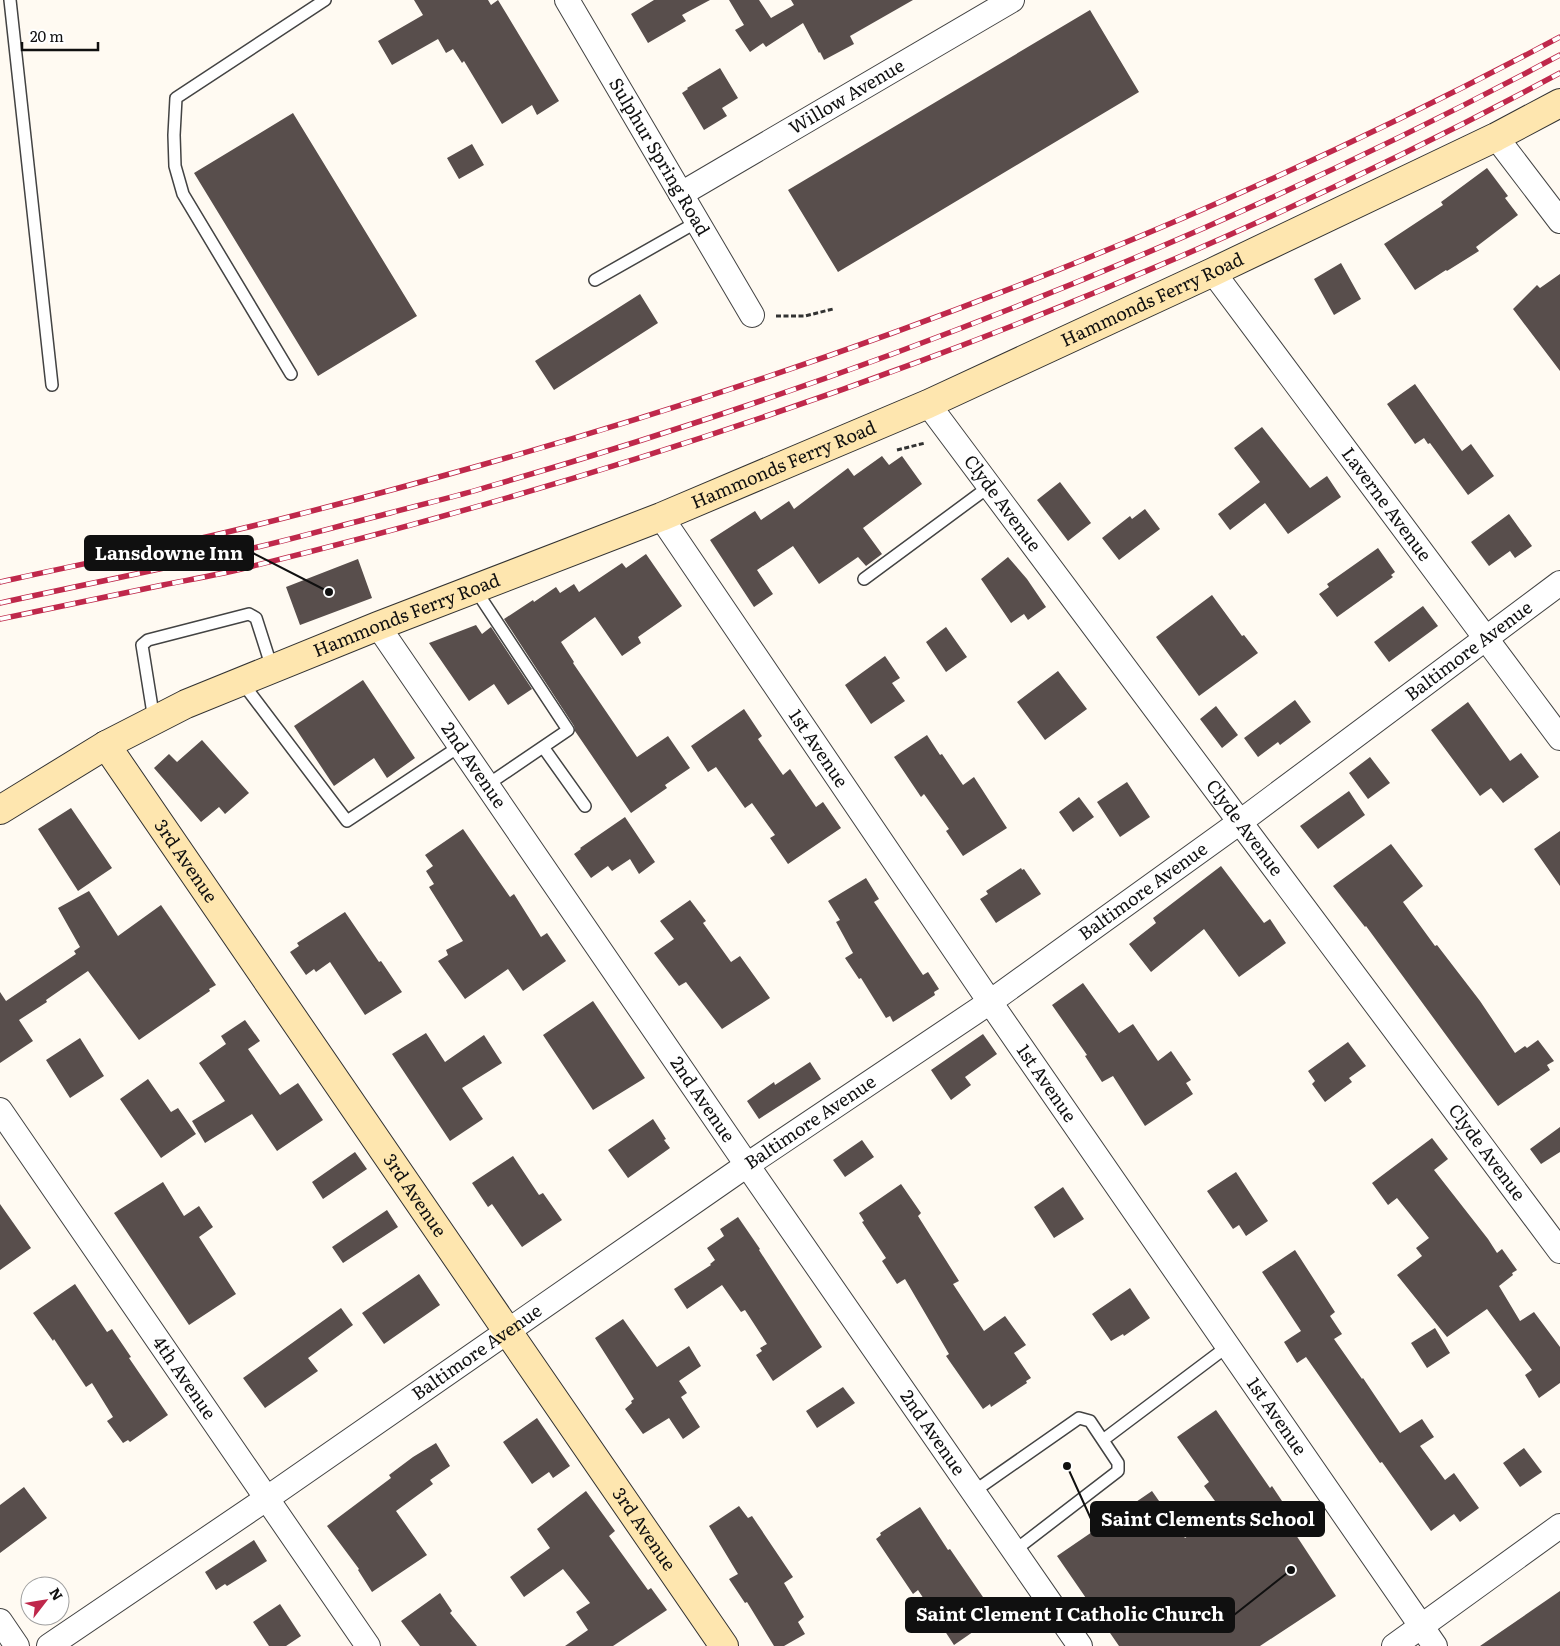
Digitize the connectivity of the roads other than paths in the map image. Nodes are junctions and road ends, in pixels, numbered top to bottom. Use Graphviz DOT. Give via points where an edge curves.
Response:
graph roads {
  1 [pos="10,0"];
  2 [pos="326,0"];
  3 [pos="567,0"];
  4 [pos="1002,2"];
  5 [pos="1560,103"];
  6 [pos="1496,137"];
  7 [pos="681,194"];
  8 [pos="1560,220"];
  9 [pos="697,222"];
  10 [pos="1213,272"];
  11 [pos="596,280"];
  12 [pos="752,315"];
  13 [pos="290,374"];
  14 [pos="52,385"];
  15 [pos="928,404"];
  16 [pos="990,486"];
  17 [pos="661,517"];
  18 [pos="864,578"];
  19 [pos="1560,583"];
  20 [pos="475,589"];
  21 [pos="378,626"];
  22 [pos="1486,638"];
  23 [pos="272,668"];
  24 [pos="241,681"];
  25 [pos="154,720"];
  26 [pos="1560,738"];
  27 [pos="106,744"];
  28 [pos="460,746"];
  29 [pos="543,747"];
  30 [pos="487,785"];
  31 [pos="585,806"];
  32 [pos="0,810"];
  33 [pos="1240,822"];
  34 [pos="990,1002"];
  35 [pos="0,1110"];
  36 [pos="747,1166"];
  37 [pos="1560,1251"];
  38 [pos="508,1332"];
  39 [pos="1228,1346"];
  40 [pos="1103,1440"];
  41 [pos="973,1492"];
  42 [pos="266,1499"];
  43 [pos="1560,1526"];
  44 [pos="1014,1551"];
  45 [pos="0,1621"];
  46 [pos="1422,1627"];
  47 [pos="17,1646"];
  48 [pos="49,1646"];
  49 [pos="368,1646"];
  50 [pos="724,1646"];
  51 [pos="1080,1646"];
  52 [pos="1394,1646"];
  53 [pos="1435,1646"];
  1 -- 14 [label="lane"];
  2 -- 13 [label="lane" via="176,98 175,166 183,194"];
  3 -- 7 [label="street, Sulphur Spring Road"];
  4 -- 7 [label="street, Willow Avenue"];
  5 -- 6 [label="street, Hammonds Ferry Road"];
  6 -- 8 [label="street"];
  6 -- 10 [label="street, Hammonds Ferry Road"];
  7 -- 9 [label="street, Sulphur Spring Road"];
  9 -- 11 [label="lane"];
  9 -- 12 [label="street, Sulphur Spring Road"];
  10 -- 15 [label="street, Hammonds Ferry Road"];
  10 -- 22 [label="street, Laverne Avenue"];
  15 -- 16 [label="street, Clyde Avenue"];
  15 -- 17 [label="street, Hammonds Ferry Road"];
  16 -- 18 [label="lane"];
  16 -- 33 [label="street, Clyde Avenue"];
  17 -- 20 [label="street, Hammonds Ferry Road"];
  17 -- 34 [label="street, 1st Avenue"];
  19 -- 22 [label="street, Baltimore Avenue"];
  20 -- 21 [label="street, Hammonds Ferry Road"];
  20 -- 29 [label="lane" via="568,730"];
  21 -- 23 [label="street, Hammonds Ferry Road"];
  21 -- 28 [label="street, 2nd Avenue"];
  22 -- 26 [label="street, Laverne Avenue"];
  22 -- 33 [label="street, Baltimore Avenue"];
  23 -- 24 [label="street, Hammonds Ferry Road"];
  23 -- 25 [label="lane" via="256,618 249,614 148,640 142,645"];
  24 -- 25 [label="street, Hammonds Ferry Road"];
  24 -- 28 [label="lane" via="347,821"];
  25 -- 27 [label="street, Hammonds Ferry Road"];
  27 -- 32 [label="street, Hammonds Ferry Road"];
  27 -- 38 [label="street, 3rd Avenue"];
  28 -- 30 [label="street, 2nd Avenue"];
  29 -- 30 [label="lane"];
  29 -- 31 [label="lane"];
  30 -- 36 [label="street, 2nd Avenue"];
  33 -- 34 [label="street, Baltimore Avenue"];
  33 -- 37 [label="street, Clyde Avenue"];
  34 -- 36 [label="street, Baltimore Avenue"];
  34 -- 39 [label="street, 1st Avenue"];
  35 -- 42 [label="street, 4th Avenue"];
  36 -- 38 [label="street, Baltimore Avenue"];
  36 -- 41 [label="street, 2nd Avenue"];
  38 -- 42 [label="street, Baltimore Avenue"];
  38 -- 50 [label="street, 3rd Avenue"];
  39 -- 40 [label="lane"];
  39 -- 46 [label="street, 1st Avenue"];
  40 -- 41 [label="lane" via="1090,1420 1080,1418"];
  40 -- 44 [label="lane" via="1118,1463 1118,1471"];
  41 -- 44 [label="street, 2nd Avenue"];
  42 -- 48 [label="street, Baltimore Avenue"];
  42 -- 49 [label="street, 4th Avenue"];
  43 -- 46 [label="street"];
  44 -- 51 [label="street, 2nd Avenue"];
  45 -- 47 [label="street"];
  46 -- 52 [label="street"];
  46 -- 53 [label="street, 1st Avenue"];
}
